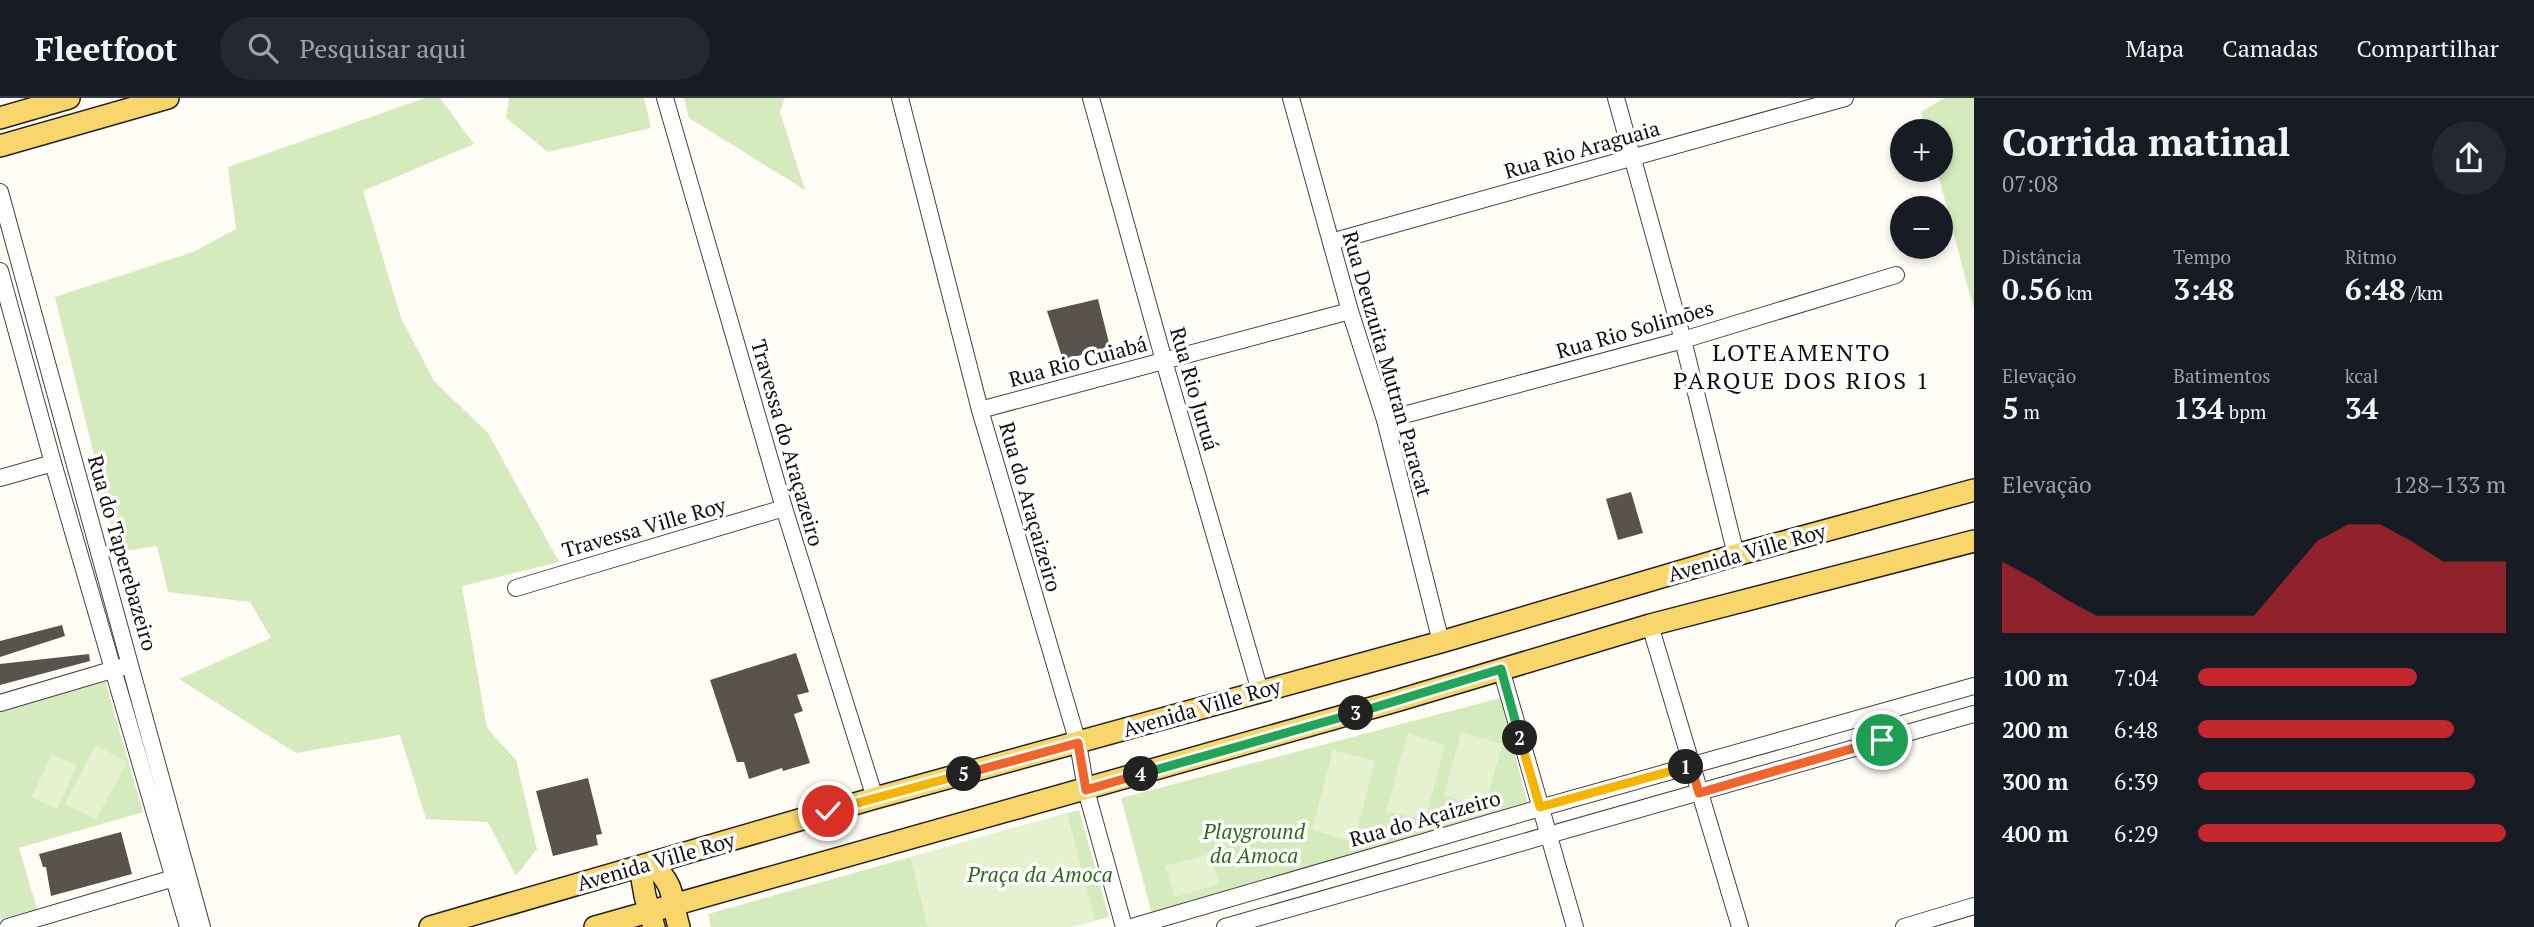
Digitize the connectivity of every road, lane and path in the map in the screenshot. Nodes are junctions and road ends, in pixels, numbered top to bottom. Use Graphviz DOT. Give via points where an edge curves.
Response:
graph roads {
  1 [pos="69,98"];
  2 [pos="168,98"];
  3 [pos="665,98"];
  4 [pos="900,98"];
  5 [pos="1091,98"];
  6 [pos="1291,98"];
  7 [pos="1616,98"];
  8 [pos="1845,98"];
  9 [pos="0,118"];
  10 [pos="0,146"];
  11 [pos="1632,158"];
  12 [pos="0,192"];
  13 [pos="1331,242"];
  14 [pos="0,271"];
  15 [pos="1896,275"];
  16 [pos="1350,311"];
  17 [pos="1683,340"];
  18 [pos="1164,360"];
  19 [pos="980,410"];
  20 [pos="1385,420"];
  21 [pos="53,463"];
  22 [pos="0,478"];
  23 [pos="1974,490"];
  24 [pos="784,508"];
  25 [pos="1974,541"];
  26 [pos="1736,555"];
  27 [pos="516,588"];
  28 [pos="1650,625"];
  29 [pos="1441,642"];
  30 [pos="132,664"];
  31 [pos="113,669"];
  32 [pos="1501,669"];
  33 [pos="1974,686"];
  34 [pos="1260,691"];
  35 [pos="0,703"];
  36 [pos="1974,714"];
  37 [pos="1078,743"];
  38 [pos="1691,766"];
  39 [pos="1086,790"];
  40 [pos="1699,793"];
  41 [pos="875,798"];
  42 [pos="1540,807"];
  43 [pos="1548,834"];
  44 [pos="646,865"];
  45 [pos="181,876"];
  46 [pos="673,905"];
  47 [pos="1974,906"];
  48 [pos="652,919"];
  49 [pos="9,927"];
  50 [pos="188,927"];
  51 [pos="202,927"];
  52 [pos="430,927"];
  53 [pos="595,927"];
  54 [pos="679,927"];
  55 [pos="1124,927"];
  56 [pos="1132,927"];
  57 [pos="1225,927"];
  58 [pos="1575,927"];
  59 [pos="1740,927"];
  60 [pos="1904,927"];
  1 -- 9 [label="main road"];
  2 -- 10 [label="main road"];
  3 -- 24 [label="street, Travessa do Araçazeiro"];
  4 -- 19 [label="street, Rua do Araçaizeiro"];
  5 -- 18 [label="street, Rua Rio Juruá"];
  6 -- 13 [label="street, Rua Deuzuita Mutran Paracat"];
  7 -- 11 [label="street"];
  8 -- 11 [label="street, Rua Rio Araguaia"];
  11 -- 13 [label="street, Rua Rio Araguaia"];
  11 -- 17 [label="street"];
  12 -- 30 [label="street, Rua do Taperebazeiro"];
  13 -- 16 [label="street, Rua Deuzuita Mutran Paracat"];
  14 -- 21 [label="street, Rua do Taperebazeiro"];
  15 -- 17 [label="street, Rua Rio Solimões"];
  16 -- 18 [label="street, Rua Rio Cuiabá"];
  16 -- 20 [label="street, Rua Deuzuita Mutran Paracat"];
  17 -- 20 [label="street, Rua Rio Solimões"];
  17 -- 26 [label="street"];
  18 -- 19 [label="street, Rua Rio Cuiabá"];
  18 -- 34 [label="street, Rua Rio Juruá"];
  19 -- 37 [label="street, Rua do Araçaizeiro"];
  20 -- 29 [label="street, Rua Deuzuita Mutran Paracat"];
  21 -- 22 [label="street"];
  21 -- 31 [label="street, Rua do Taperebazeiro"];
  23 -- 26 [label="main road, Avenida Ville Roy"];
  24 -- 27 [label="street, Travessa Ville Roy"];
  24 -- 41 [label="street, Travessa do Araçazeiro"];
  25 -- 28 [label="main road, Avenida Ville Roy"];
  26 -- 29 [label="main road, Avenida Ville Roy"];
  28 -- 32 [label="main road, Avenida Ville Roy"];
  28 -- 38 [label="street"];
  29 -- 34 [label="main road, Avenida Ville Roy"];
  30 -- 31 [label="street"];
  30 -- 45 [label="street, Rua do Taperebazeiro"];
  31 -- 35 [label="street"];
  31 -- 45 [label="street, Rua do Taperebazeiro"];
  32 -- 39 [label="main road, Avenida Ville Roy"];
  32 -- 42 [label="street"];
  33 -- 38 [label="street, Rua do Açaizeiro"];
  34 -- 37 [label="main road, Avenida Ville Roy"];
  36 -- 40 [label="street"];
  37 -- 39 [label="street, Rua do Araçaizeiro"];
  37 -- 41 [label="main road, Avenida Ville Roy"];
  38 -- 40 [label="street"];
  38 -- 42 [label="street, Rua do Açaizeiro"];
  39 -- 46 [label="main road, Avenida Ville Roy"];
  39 -- 55 [label="street, Rua do Araçaizeiro"];
  40 -- 43 [label="street"];
  40 -- 59 [label="street"];
  41 -- 44 [label="main road, Avenida Ville Roy"];
  42 -- 43 [label="street"];
  42 -- 56 [label="street, Rua do Açaizeiro"];
  43 -- 57 [label="street"];
  43 -- 58 [label="street"];
  44 -- 46 [label="main road" via="673,890"];
  44 -- 48 [label="main road"];
  44 -- 52 [label="main road, Avenida Ville Roy"];
  45 -- 49 [label="street"];
  45 -- 50 [label="street, Rua do Taperebazeiro"];
  45 -- 51 [label="street, Rua do Taperebazeiro"];
  46 -- 48 [label="main road, Avenida Ville Roy"];
  46 -- 54 [label="main road"];
  47 -- 60 [label="street"];
  48 -- 53 [label="main road, Avenida Ville Roy"];
}
